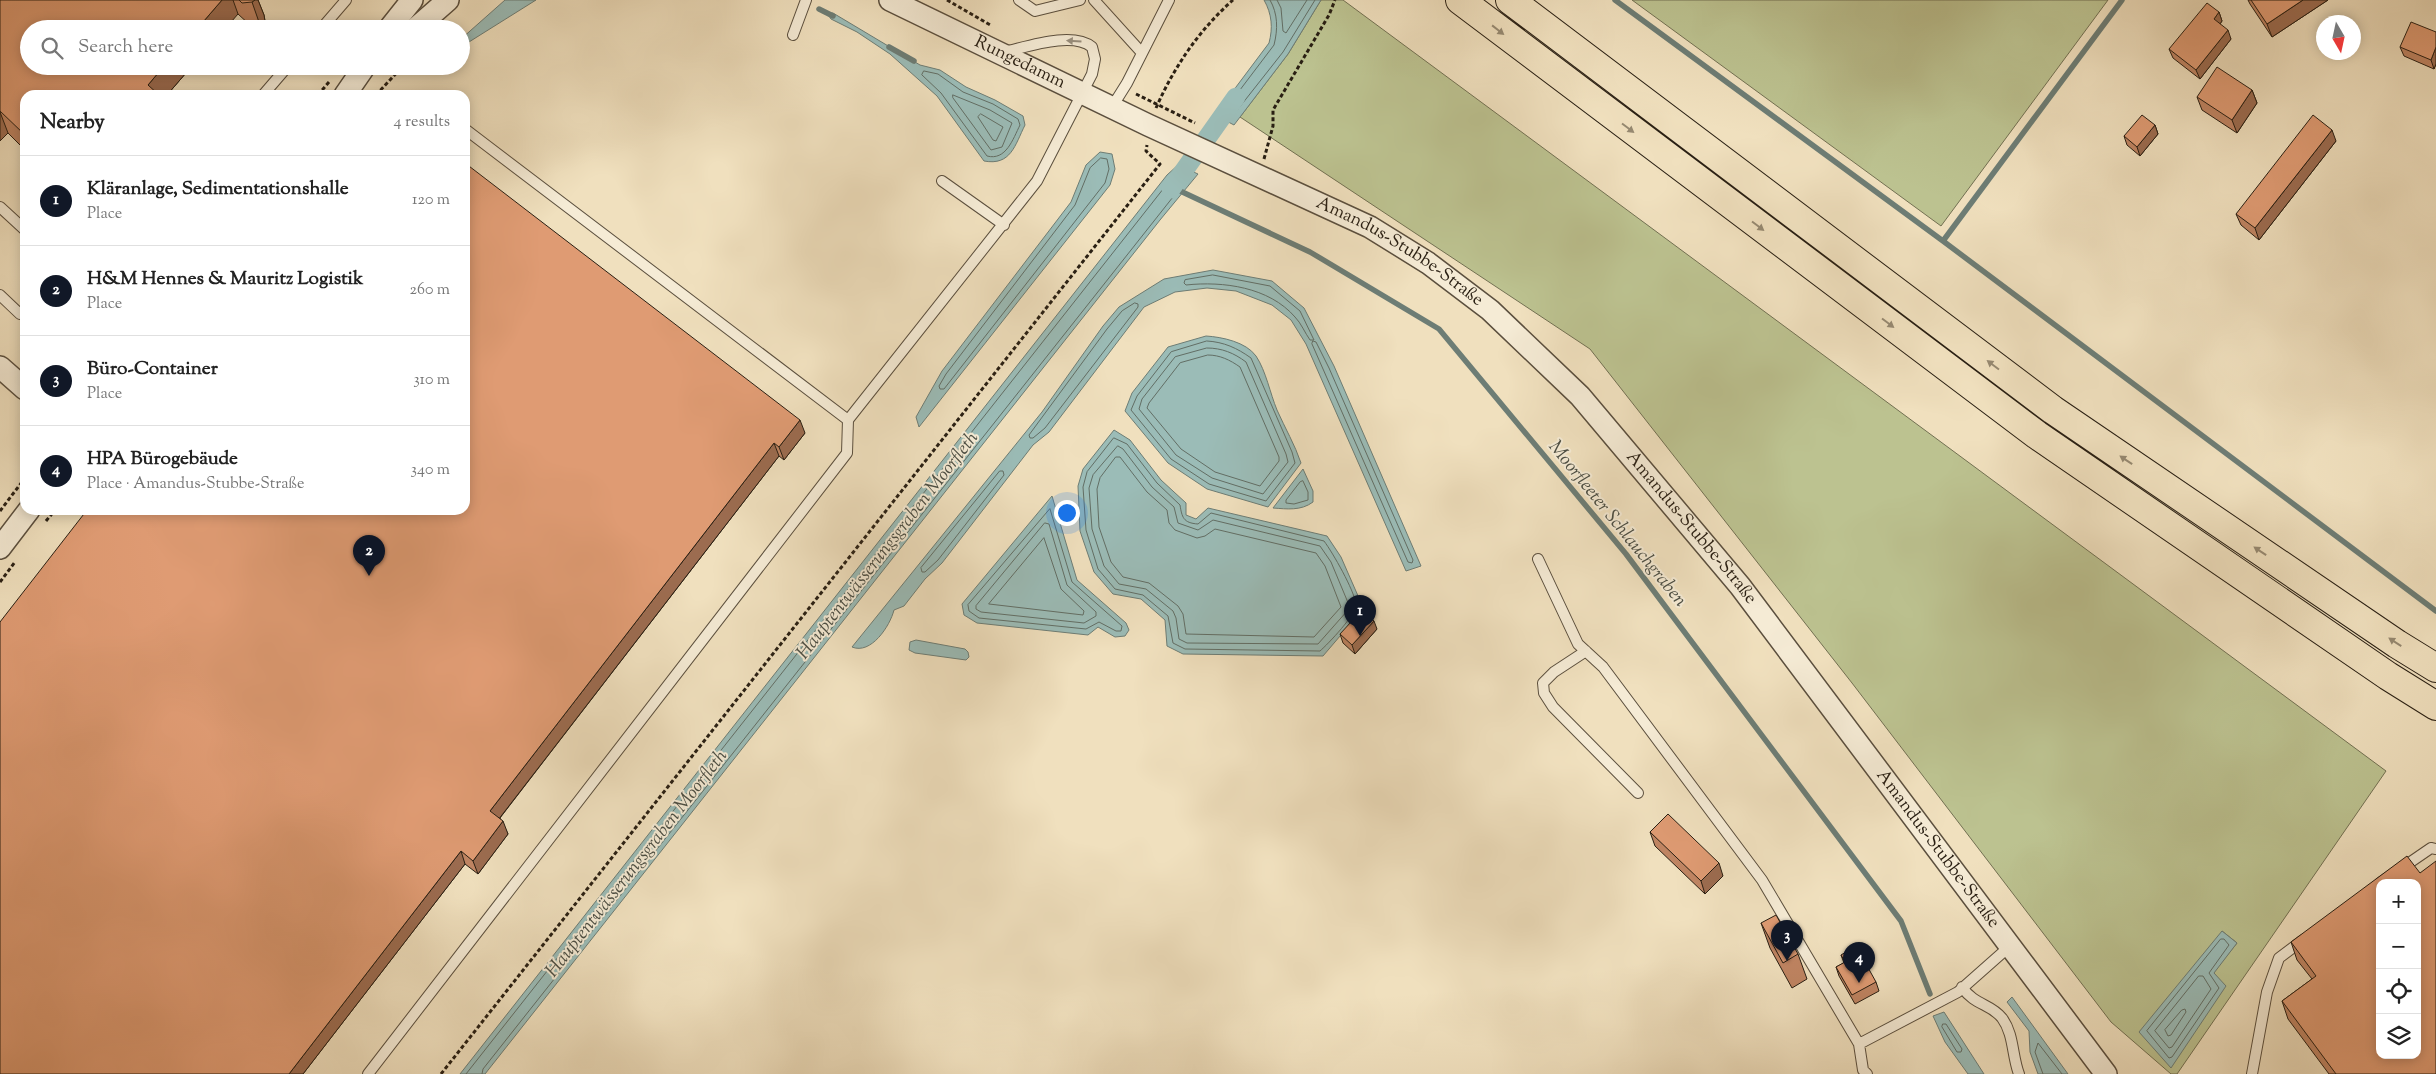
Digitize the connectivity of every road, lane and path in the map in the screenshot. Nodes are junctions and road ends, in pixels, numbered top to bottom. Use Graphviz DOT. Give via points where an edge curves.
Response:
graph roads {
  1 [pos="346,0"];
  2 [pos="412,0"];
  3 [pos="448,0"];
  4 [pos="806,0"];
  5 [pos="890,0"];
  6 [pos="947,0"];
  7 [pos="1019,0"];
  8 [pos="1080,0"];
  9 [pos="1094,0"];
  10 [pos="1169,0"];
  11 [pos="1335,0"];
  12 [pos="1460,0"];
  13 [pos="1510,0"];
  14 [pos="1231,1"];
  15 [pos="329,20"];
  16 [pos="396,20"];
  17 [pos="425,20"];
  18 [pos="994,27"];
  19 [pos="793,35"];
  20 [pos="1001,52"];
  21 [pos="1142,52"];
  22 [pos="280,75"];
  23 [pos="395,75"];
  24 [pos="1124,88"];
  25 [pos="267,90"];
  26 [pos="381,90"];
  27 [pos="1081,92"];
  28 [pos="1157,105"];
  29 [pos="1112,107"];
  30 [pos="1195,123"];
  31 [pos="1148,125"];
  32 [pos="470,133"];
  33 [pos="1252,172"];
  34 [pos="942,181"];
  35 [pos="0,207"];
  36 [pos="20,225"];
  37 [pos="1004,225"];
  38 [pos="0,295"];
  39 [pos="20,314"];
  40 [pos="0,367"];
  41 [pos="20,385"];
  42 [pos="848,420"];
  43 [pos="20,485"];
  44 [pos="0,511"];
  45 [pos="25,515"];
  46 [pos="0,548"];
  47 [pos="1538,559"];
  48 [pos="1586,651"];
  49 [pos="2436,668"];
  50 [pos="2436,706"];
  51 [pos="1638,792"];
  52 [pos="2436,849"];
  53 [pos="2386,879"];
  54 [pos="2309,936"];
  55 [pos="2010,946"];
  56 [pos="1962,987"];
  57 [pos="1859,1044"];
  58 [pos="368,1074"];
  59 [pos="441,1074"];
  60 [pos="1866,1074"];
  61 [pos="2019,1074"];
  62 [pos="2106,1074"];
  63 [pos="2252,1074"];
  1 -- 15 [label="lane"];
  2 -- 16 [label="street"];
  3 -- 17 [label="street"];
  4 -- 19 [label="lane"];
  5 -- 20 [label="street, Rungedamm"];
  6 -- 18 [label="path"];
  7 -- 8 [label="lane" via="1036,11"];
  9 -- 21 [label="lane"];
  10 -- 21 [label="lane"];
  11 -- 33 [label="path" via="1330,14 1273,110 1266,157"];
  12 -- 50 [label="highway, one-way" via="2037,436"];
  49 -- 13 [label="highway, one-way" via="2054,410"];
  14 -- 28 [label="path" via="1195,40"];
  20 -- 27 [label="street, Rungedamm"];
  27 -- 20 [label="lane, one-way" via="1095,64 1094,50 1086,43 1062,40"];
  21 -- 24 [label="lane"];
  22 -- 25 [label="lane"];
  23 -- 26 [label="path"];
  24 -- 28 [label="path"];
  24 -- 29 [label="lane"];
  27 -- 29 [label="street, Rungedamm"];
  27 -- 37 [label="lane" via="1037,181"];
  28 -- 30 [label="path"];
  28 -- 31 [label="path"];
  29 -- 31 [label="street, Rungedamm"];
  31 -- 33 [label="street, Amandus-Stubbe-Straße"];
  31 -- 59 [label="path" via="1146,151 1160,164"];
  32 -- 42 [label="lane"];
  33 -- 55 [label="street, Amandus-Stubbe-Straße" via="1370,227 1428,264 1490,310 1580,396 1740,586"];
  34 -- 37 [label="lane"];
  35 -- 36 [label="lane"];
  37 -- 42 [label="lane"];
  38 -- 39 [label="lane"];
  40 -- 41 [label="street"];
  42 -- 58 [label="lane" via="846,454"];
  43 -- 44 [label="path"];
  45 -- 46 [label="street"];
  47 -- 48 [label="lane" via="1578,644"];
  48 -- 51 [label="lane" via="1543,683 1544,693 1553,707"];
  48 -- 57 [label="lane" via="1603,667 1762,880"];
  52 -- 53 [label="lane" via="2431,848"];
  54 -- 63 [label="lane" via="2279,958 2267,992"];
  55 -- 56 [label="lane"];
  55 -- 62 [label="street, Amandus-Stubbe-Straße"];
  56 -- 57 [label="lane"];
  56 -- 61 [label="lane" via="1970,998 1992,1008 2002,1017 2008,1028"];
  57 -- 60 [label="lane"];
}
